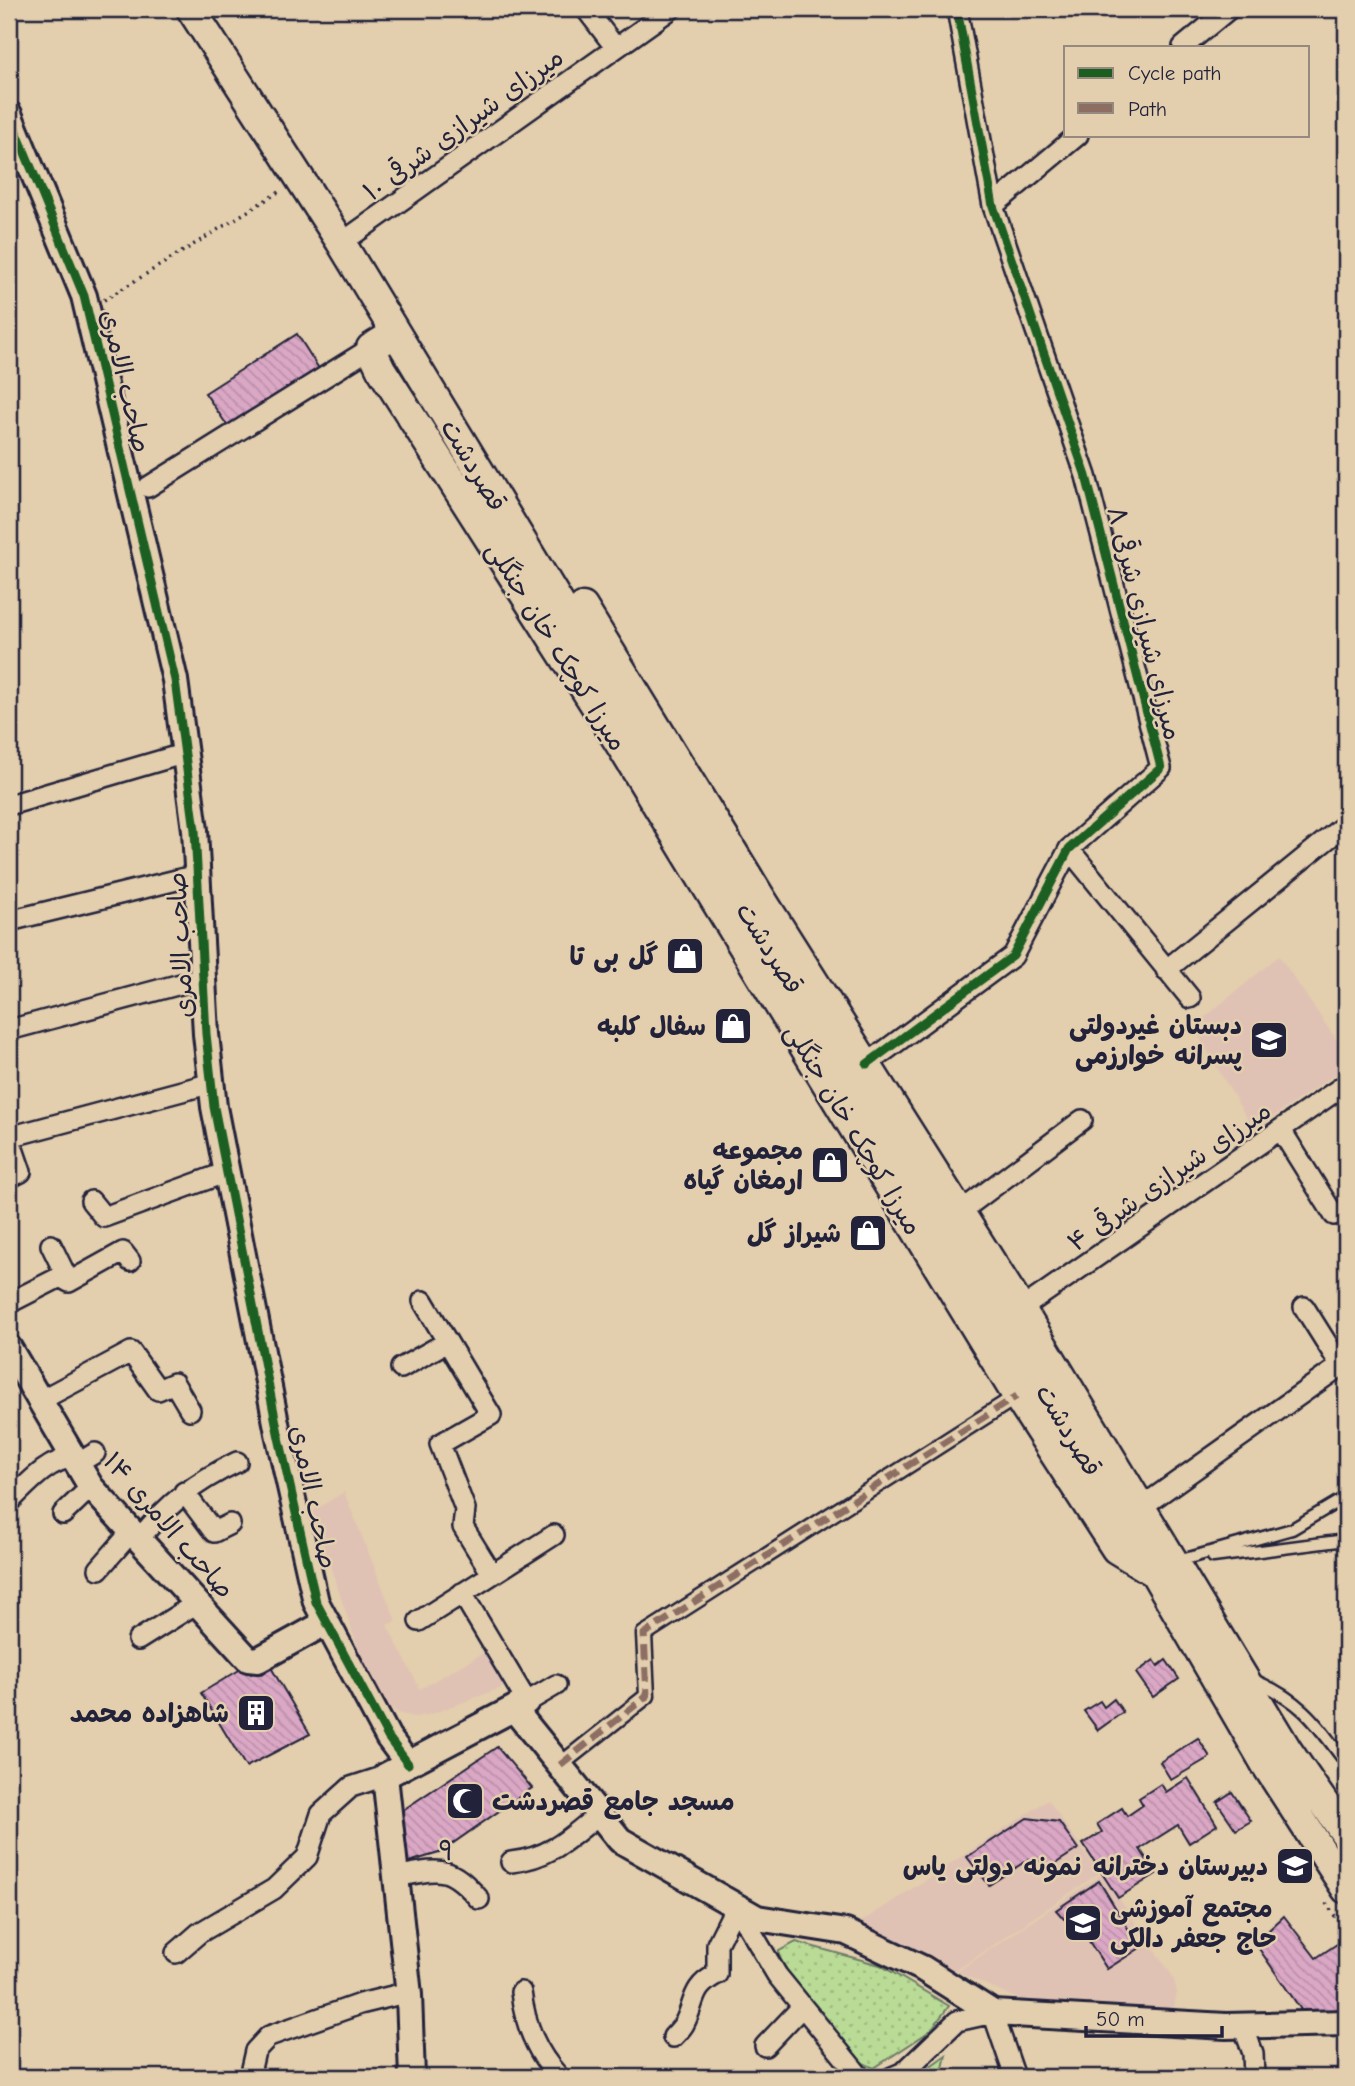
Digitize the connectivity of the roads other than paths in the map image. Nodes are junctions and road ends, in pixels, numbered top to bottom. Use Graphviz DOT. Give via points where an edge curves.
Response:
graph roads {
  1 [pos="191,9"];
  2 [pos="213,9"];
  3 [pos="586,9"];
  4 [pos="671,9"];
  5 [pos="957,9"];
  6 [pos="1229,9"];
  7 [pos="1184,46"];
  8 [pos="615,47"];
  9 [pos="9,114"];
  10 [pos="1077,136"];
  11 [pos="993,206"];
  12 [pos="354,234"];
  13 [pos="383,341"];
  14 [pos="148,487"];
  15 [pos="186,753"];
  16 [pos="9,805"];
  17 [pos="1346,824"];
  18 [pos="1069,849"];
  19 [pos="197,875"];
  20 [pos="735,914"];
  21 [pos="9,921"];
  22 [pos="1166,970"];
  23 [pos="203,978"];
  24 [pos="1190,998"];
  25 [pos="9,1031"];
  26 [pos="867,1064"];
  27 [pos="212,1083"];
  28 [pos="1346,1084"];
  29 [pos="1082,1120"];
  30 [pos="1281,1130"];
  31 [pos="227,1172"];
  32 [pos="9,1178"];
  33 [pos="91,1201"];
  34 [pos="1335,1215"];
  35 [pos="951,1217"];
  36 [pos="51,1245"];
  37 [pos="130,1261"];
  38 [pos="69,1282"];
  39 [pos="423,1301"];
  40 [pos="9,1303"];
  41 [pos="1304,1307"];
  42 [pos="1011,1315"];
  43 [pos="447,1342"];
  44 [pos="9,1348"];
  45 [pos="1344,1364"];
  46 [pos="401,1368"];
  47 [pos="1017,1396"];
  48 [pos="39,1401"];
  49 [pos="190,1410"];
  50 [pos="81,1458"];
  51 [pos="237,1462"];
  52 [pos="91,1487"];
  53 [pos="184,1492"];
  54 [pos="1346,1497"];
  55 [pos="9,1502"];
  56 [pos="1131,1513"];
  57 [pos="63,1514"];
  58 [pos="230,1524"];
  59 [pos="135,1535"];
  60 [pos="554,1535"];
  61 [pos="1346,1540"];
  62 [pos="1164,1567"];
  63 [pos="99,1569"];
  64 [pos="492,1574"];
  65 [pos="462,1593"];
  66 [pos="197,1603"];
  67 [pos="419,1621"];
  68 [pos="327,1622"];
  69 [pos="138,1640"];
  70 [pos="1241,1674"];
  71 [pos="556,1685"];
  72 [pos="520,1705"];
  73 [pos="1346,1763"];
  74 [pos="408,1765"];
  75 [pos="561,1765"];
  76 [pos="385,1776"];
  77 [pos="599,1814"];
  78 [pos="1346,1835"];
  79 [pos="511,1862"];
  80 [pos="395,1877"];
  81 [pos="1334,1893"];
  82 [pos="480,1899"];
  83 [pos="736,1906"];
  84 [pos="176,1953"];
  85 [pos="409,1992"];
  86 [pos="521,1992"];
  87 [pos="802,2007"];
  88 [pos="993,2013"];
  89 [pos="1346,2023"];
  90 [pos="1243,2026"];
  91 [pos="673,2038"];
  92 [pos="765,2046"];
  93 [pos="253,2077"];
  94 [pos="412,2077"];
  95 [pos="559,2077"];
  96 [pos="860,2077"];
  97 [pos="892,2077"];
  98 [pos="1015,2077"];
  99 [pos="1254,2077"];
  1 -- 13 [label="main road, قصردشت" via="340,241"];
  2 -- 12 [label="main road, قصردشت"];
  3 -- 8 [label="street"];
  4 -- 8 [label="street, ۱۰ میرزای شیرازی شرقی"];
  5 -- 11 [label="street"];
  6 -- 7 [label="street"];
  8 -- 12 [label="street, ۱۰ میرزای شیرازی شرقی"];
  9 -- 15 [label="street, صاحب الامری" via="84,296 175,680"];
  10 -- 11 [label="street"];
  11 -- 18 [label="street, ۸ میرزای شیرازی شرقی" via="1086,475 1161,768"];
  12 -- 26 [label="main road, قصردشت"];
  13 -- 14 [label="street"];
  13 -- 20 [label="main road, قصردشت"];
  15 -- 16 [label="street"];
  15 -- 19 [label="street, صاحب الامری"];
  17 -- 22 [label="street"];
  18 -- 22 [label="street"];
  18 -- 26 [label="street, ۸ میرزای شیرازی شرقی" via="1013,956"];
  19 -- 21 [label="street"];
  19 -- 23 [label="street, صاحب الامری"];
  20 -- 35 [label="main road, قصردشت"];
  20 -- 47 [label="main road, میرزا کوچک خان جنگلی"];
  22 -- 24 [label="street"];
  23 -- 25 [label="street"];
  23 -- 27 [label="street, صاحب الامری"];
  26 -- 35 [label="main road, قصردشت"];
  27 -- 31 [label="street, صاحب الامری"];
  27 -- 32 [label="street" via="9,1137 21,1172"];
  28 -- 30 [label="street, ۴ میرزای شیرازی شرقی"];
  29 -- 35 [label="street"];
  30 -- 34 [label="street"];
  30 -- 42 [label="street, ۴ میرزای شیرازی شرقی"];
  31 -- 33 [label="street" via="104,1217"];
  31 -- 68 [label="street, صاحب الامری" via="278,1433 316,1602"];
  35 -- 42 [label="main road, قصردشت"];
  36 -- 38 [label="street"];
  37 -- 38 [label="street" via="123,1252"];
  38 -- 40 [label="street" via="60,1277"];
  39 -- 43 [label="street"];
  41 -- 45 [label="street"];
  42 -- 56 [label="main road, قصردشت"];
  43 -- 46 [label="street"];
  43 -- 64 [label="street" via="491,1415 440,1444 465,1509 463,1527"];
  44 -- 48 [label="street, ۱۴ صاحب الامری"];
  45 -- 56 [label="street"];
  47 -- 62 [label="main road, میرزا کوچک خان جنگلی" via="1116,1549"];
  47 -- 75 [label="street" via="644,1634 647,1696"];
  48 -- 49 [label="street" via="131,1352 158,1390 174,1382"];
  48 -- 50 [label="street, ۱۴ صاحب الامری"];
  50 -- 52 [label="street, ۱۴ صاحب الامری"];
  50 -- 55 [label="street" via="65,1458 45,1469"];
  51 -- 53 [label="street"];
  52 -- 57 [label="street"];
  52 -- 59 [label="street, ۱۴ صاحب الامری"];
  53 -- 58 [label="street" via="214,1532"];
  53 -- 59 [label="street"];
  54 -- 62 [label="lane" via="1292,1529"];
  56 -- 62 [label="main road, قصردشت"];
  59 -- 63 [label="street"];
  59 -- 66 [label="street, ۱۴ صاحب الامری"];
  60 -- 64 [label="street"];
  61 -- 62 [label="lane"];
  62 -- 70 [label="main road, قصردشت"];
  62 -- 81 [label="main road, قصردشت"];
  64 -- 65 [label="street"];
  65 -- 67 [label="street"];
  65 -- 72 [label="street"];
  66 -- 68 [label="street, ۱۴ صاحب الامری" via="248,1659 258,1660"];
  66 -- 69 [label="street"];
  68 -- 74 [label="street, صاحب الامری" via="388,1737"];
  70 -- 73 [label="lane" via="1280,1691 1311,1715"];
  70 -- 78 [label="main road, قصردشت"];
  71 -- 72 [label="street"];
  72 -- 74 [label="street"];
  72 -- 75 [label="street"];
  74 -- 76 [label="street"];
  75 -- 77 [label="street"];
  76 -- 80 [label="street"];
  76 -- 84 [label="street" via="351,1787 321,1814 307,1857 274,1889"];
  77 -- 79 [label="street" via="551,1852"];
  77 -- 83 [label="street" via="620,1840"];
  80 -- 82 [label="street, ۹" via="438,1870 462,1879"];
  80 -- 85 [label="street"];
  83 -- 87 [label="street"];
  83 -- 88 [label="street" via="757,1918 846,1932 922,1968"];
  83 -- 91 [label="street" via="717,1944 717,1974 696,1990 684,2024"];
  85 -- 93 [label="street" via="269,2036 255,2051"];
  85 -- 94 [label="street"];
  86 -- 95 [label="street" via="524,2019 538,2050"];
  87 -- 92 [label="street"];
  87 -- 96 [label="street"];
  88 -- 90 [label="street"];
  88 -- 97 [label="street" via="957,2021"];
  88 -- 98 [label="street"];
  89 -- 90 [label="street"];
  90 -- 99 [label="street" via="1253,2053"];
}
